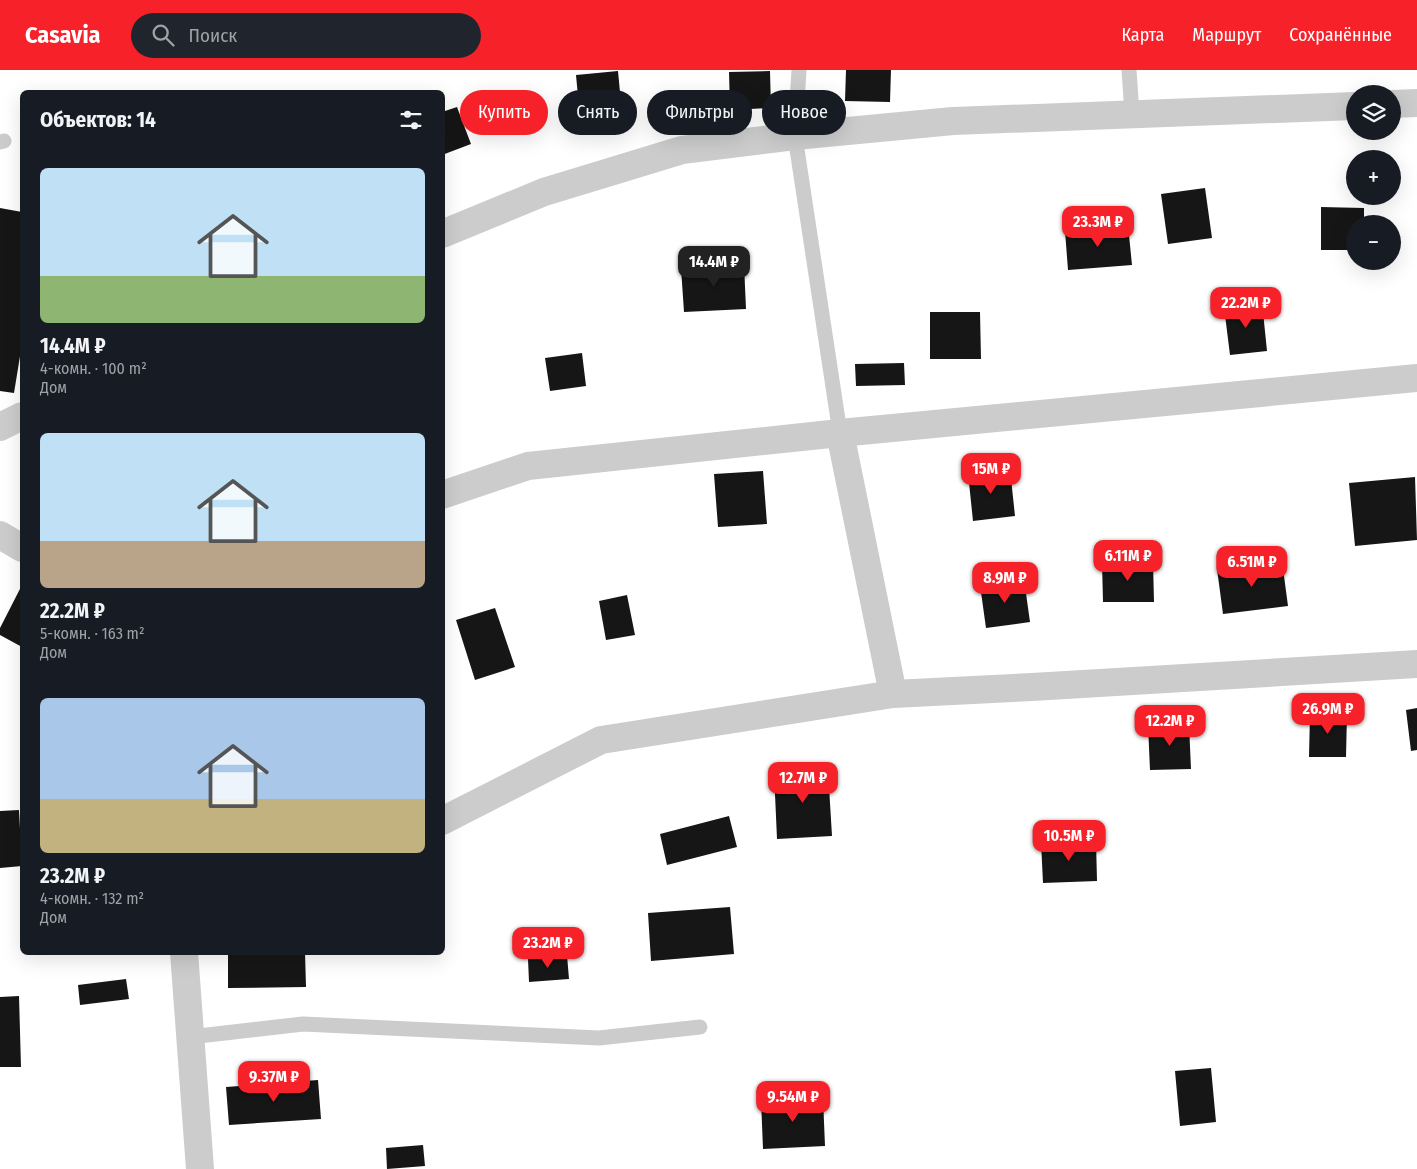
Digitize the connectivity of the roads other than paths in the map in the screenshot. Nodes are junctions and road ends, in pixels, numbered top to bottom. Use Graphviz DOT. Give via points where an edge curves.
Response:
graph roads {
  1 [pos="799,70"];
  2 [pos="1129,70"];
  3 [pos="1401,104"];
  4 [pos="1417,104"];
  5 [pos="1346,106"];
  6 [pos="1132,114"];
  7 [pos="795,136"];
  8 [pos="445,233"];
  9 [pos="1417,378"];
  10 [pos="20,417"];
  11 [pos="0,426"];
  12 [pos="840,433"];
  13 [pos="445,494"];
  14 [pos="0,535"];
  15 [pos="20,547"];
  16 [pos="1417,664"];
  17 [pos="893,694"];
  18 [pos="445,819"];
  19 [pos="184,955"];
  20 [pos="700,1027"];
  21 [pos="190,1037"];
  22 [pos="200,1169"];
  1 -- 7 [label="lane"];
  2 -- 6 [label="lane"];
  3 -- 4 [label="street"];
  5 -- 6 [label="street"];
  6 -- 7 [label="street" via="953,121"];
  7 -- 8 [label="street" via="682,150 544,192"];
  7 -- 12 [label="lane"];
  9 -- 12 [label="street"];
  10 -- 11 [label="street"];
  12 -- 13 [label="street" via="528,466"];
  12 -- 17 [label="street"];
  14 -- 15 [label="street"];
  16 -- 17 [label="street"];
  17 -- 18 [label="street" via="602,740"];
  19 -- 21 [label="street"];
  20 -- 21 [label="lane" via="599,1038 302,1024"];
  21 -- 22 [label="street"];
}
